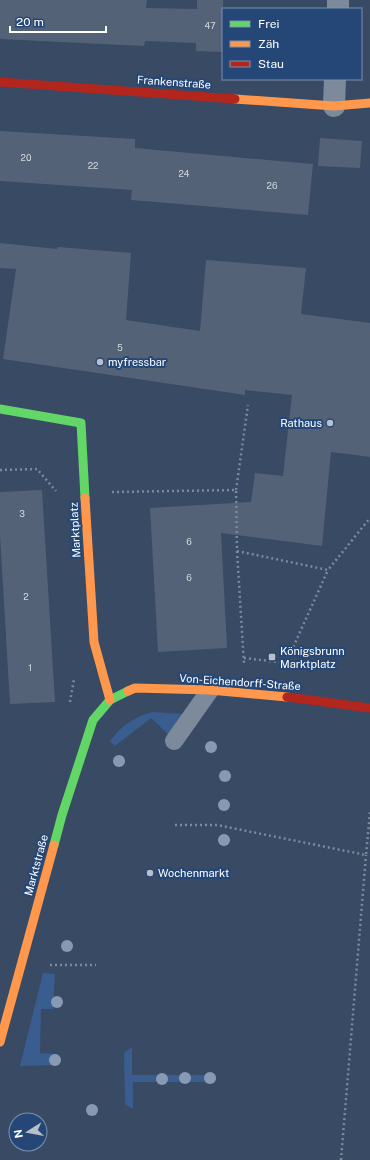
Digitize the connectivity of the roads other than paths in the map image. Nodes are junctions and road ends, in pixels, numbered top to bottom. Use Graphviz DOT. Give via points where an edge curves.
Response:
graph roads {
  1 [pos="335,80"];
  2 [pos="0,82"];
  3 [pos="370,103"];
  4 [pos="334,106"];
  5 [pos="0,409"];
  6 [pos="210,690"];
  7 [pos="110,700"];
  8 [pos="370,708"];
  9 [pos="174,742"];
  10 [pos="0,1042"];
  1 -- 4 [label="street"];
  2 -- 4 [label="street, Frankenstraße"];
  3 -- 4 [label="street, Frankenstraße"];
  5 -- 7 [label="street, Marktplatz" via="81,423 94,642"];
  6 -- 7 [label="street, Von-Eichendorff-Straße" via="134,688"];
  6 -- 8 [label="street, Von-Eichendorff-Straße"];
  6 -- 9 [label="lane"];
  7 -- 10 [label="street, Marktstraße" via="93,720 62,816"];
}
